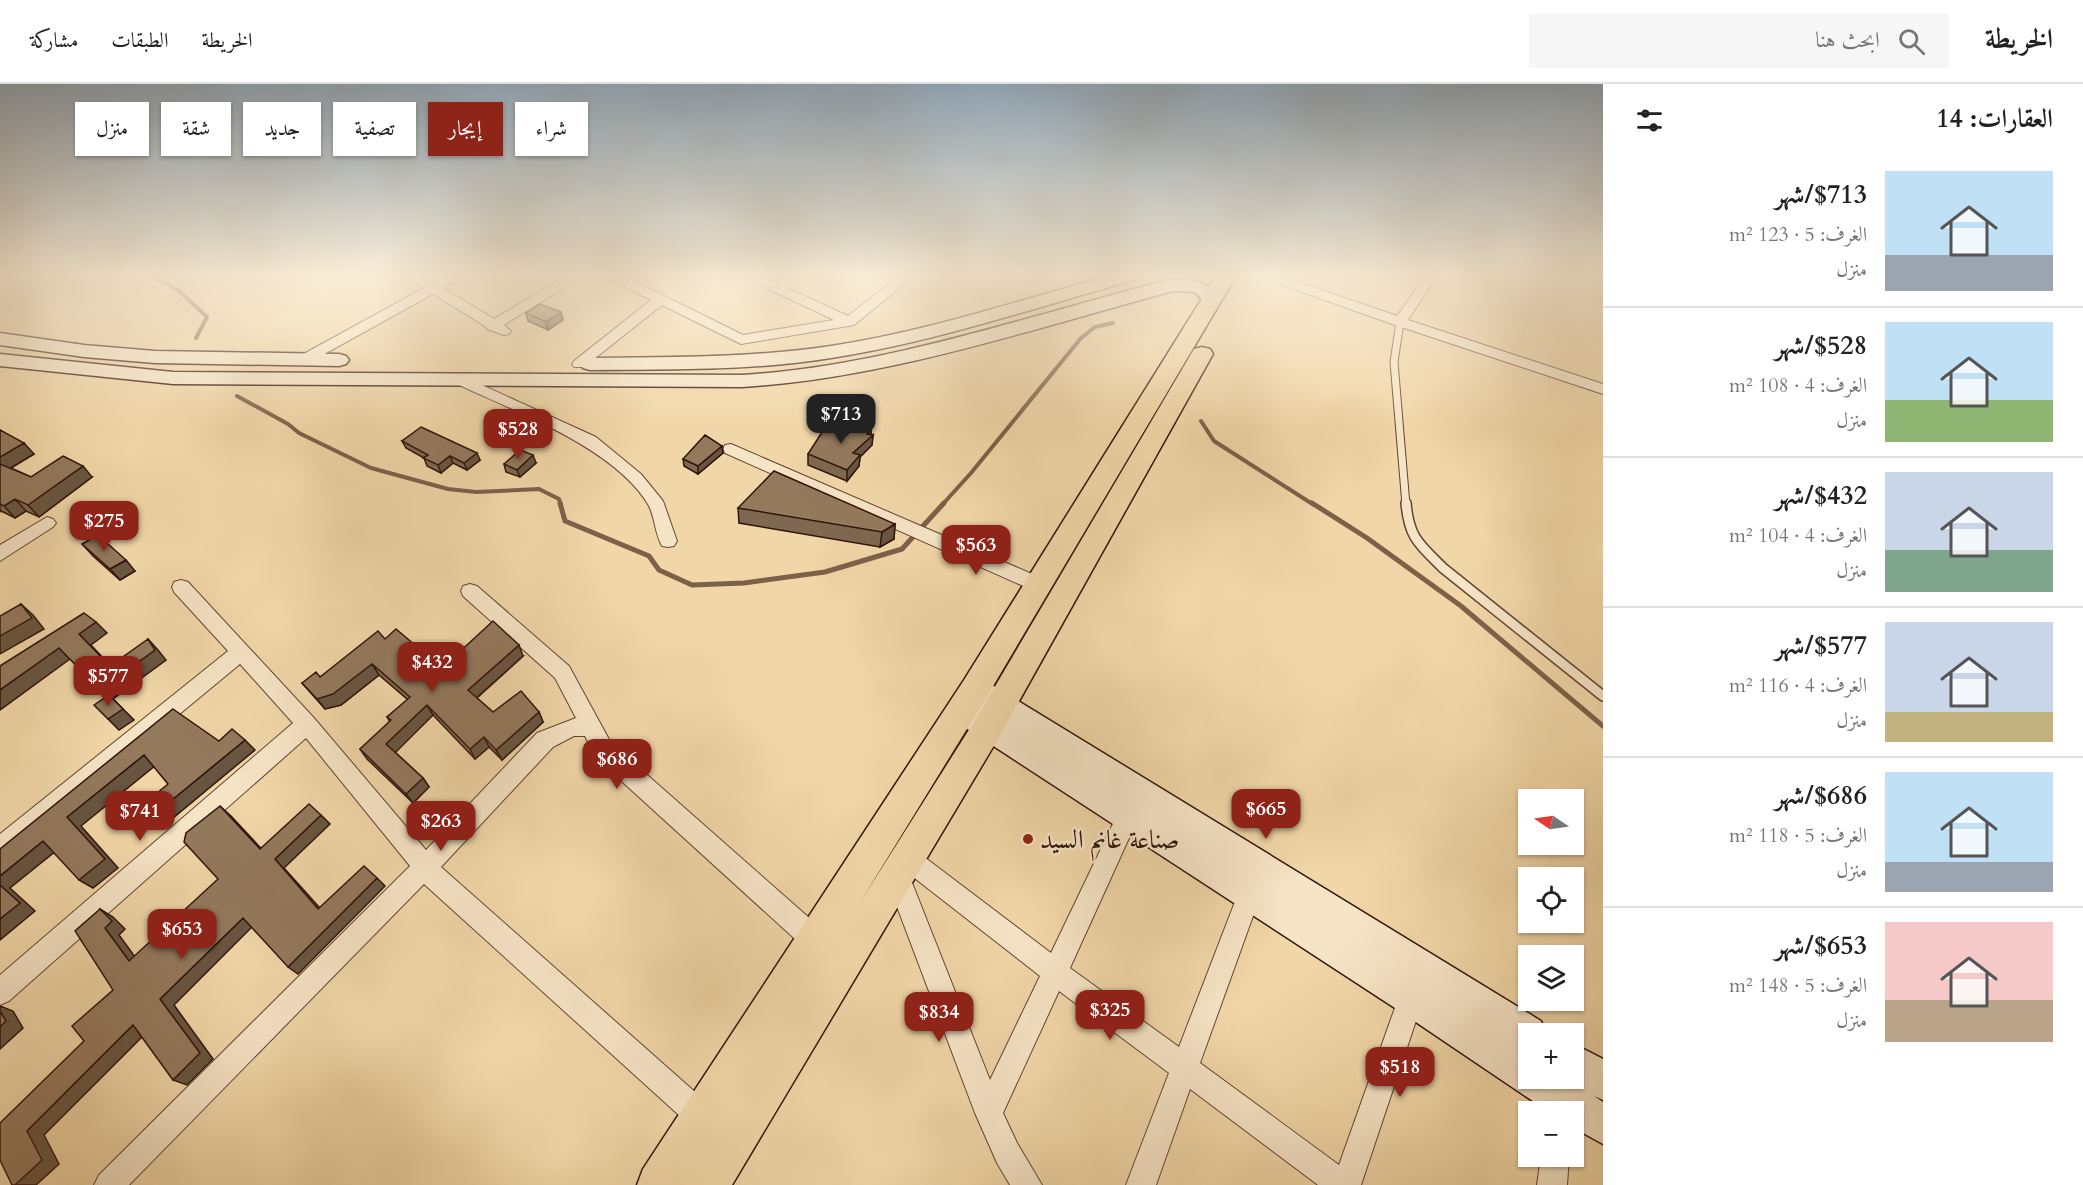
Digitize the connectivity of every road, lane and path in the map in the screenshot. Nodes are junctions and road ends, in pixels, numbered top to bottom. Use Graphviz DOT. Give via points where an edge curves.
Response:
graph roads {
  1 [pos="362,327"];
  2 [pos="625,327"];
  3 [pos="716,327"];
  4 [pos="813,327"];
  5 [pos="939,327"];
  6 [pos="1014,327"];
  7 [pos="1194,327"];
  8 [pos="1215,327"];
  9 [pos="1399,327"];
  10 [pos="1416,327"];
  11 [pos="0,339"];
  12 [pos="0,360"];
  13 [pos="303,360"];
  14 [pos="340,360"];
  15 [pos="579,364"];
  16 [pos="322,379"];
  17 [pos="462,381"];
  18 [pos="1603,389"];
  19 [pos="731,449"];
  20 [pos="47,523"];
  21 [pos="668,541"];
  22 [pos="0,554"];
  23 [pos="1038,585"];
  24 [pos="181,587"];
  25 [pos="471,591"];
  26 [pos="241,652"];
  27 [pos="1603,696"];
  28 [pos="981,708"];
  29 [pos="307,724"];
  30 [pos="591,727"];
  31 [pos="1128,816"];
  32 [pos="0,848"];
  33 [pos="426,866"];
  34 [pos="902,867"];
  35 [pos="1249,894"];
  36 [pos="815,940"];
  37 [pos="1056,973"];
  38 [pos="0,992"];
  39 [pos="1411,997"];
  40 [pos="1518,1028"];
  41 [pos="1184,1068"];
  42 [pos="1518,1068"];
  43 [pos="1603,1081"];
  44 [pos="1584,1083"];
  45 [pos="1559,1089"];
  46 [pos="989,1113"];
  47 [pos="702,1117"];
  48 [pos="1603,1125"];
  49 [pos="1554,1167"];
  50 [pos="109,1185"];
  51 [pos="658,1185"];
  52 [pos="707,1185"];
  53 [pos="1027,1185"];
  54 [pos="1141,1185"];
  55 [pos="1344,1185"];
  56 [pos="1552,1185"];
  1 -- 13 [label="street"];
  2 -- 15 [label="street"];
  3 -- 4 [label="street" via="741,340"];
  5 -- 15 [label="street" via="833,352 750,361"];
  6 -- 17 [label="street" via="904,357 791,378 670,383"];
  7 -- 23 [label="main road"];
  8 -- 28 [label="main road"];
  9 -- 27 [label="lane" via="1394,362 1408,526 1420,546 1443,568"];
  10 -- 18 [label="street"];
  11 -- 13 [label="street" via="122,355"];
  12 -- 16 [label="street" via="137,376"];
  13 -- 14 [label="street"];
  14 -- 15 [label="street"];
  14 -- 16 [label="street"];
  16 -- 17 [label="street"];
  17 -- 21 [label="street" via="590,441 635,477 657,505"];
  19 -- 23 [label="street"];
  20 -- 22 [label="street"];
  23 -- 28 [label="main road"];
  24 -- 26 [label="street"];
  25 -- 30 [label="street" via="562,672"];
  26 -- 29 [label="street"];
  26 -- 32 [label="street"];
  28 -- 31 [label="street"];
  28 -- 34 [label="main road"];
  28 -- 36 [label="main road"];
  28 -- 40 [label="street"];
  29 -- 33 [label="street"];
  29 -- 38 [label="street"];
  30 -- 33 [label="street" via="572,727 545,740"];
  30 -- 36 [label="street" via="603,750"];
  31 -- 35 [label="street"];
  31 -- 37 [label="street"];
  33 -- 47 [label="street" via="437,881"];
  33 -- 50 [label="street"];
  34 -- 37 [label="street"];
  34 -- 46 [label="street"];
  34 -- 52 [label="main road"];
  35 -- 39 [label="street"];
  35 -- 41 [label="street"];
  36 -- 47 [label="main road"];
  37 -- 41 [label="street"];
  37 -- 46 [label="street"];
  39 -- 42 [label="street"];
  39 -- 55 [label="street"];
  41 -- 54 [label="street"];
  41 -- 55 [label="street"];
  43 -- 44 [label="street"];
  45 -- 48 [label="street"];
  46 -- 53 [label="street"];
  47 -- 51 [label="main road"];
  49 -- 56 [label="street"];
}
